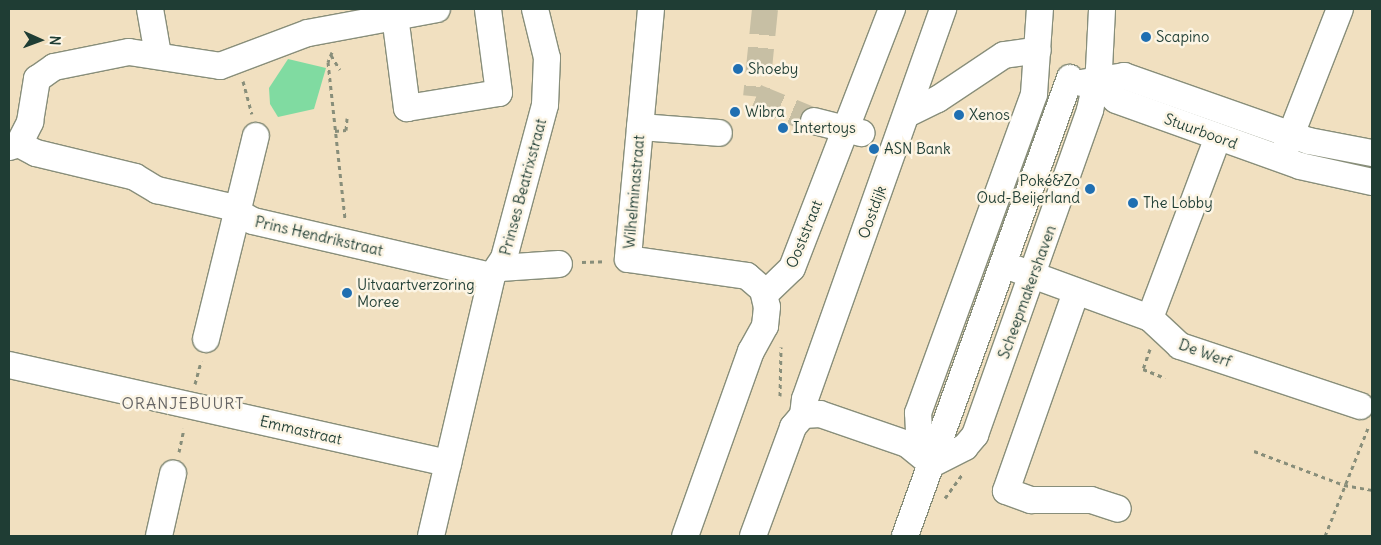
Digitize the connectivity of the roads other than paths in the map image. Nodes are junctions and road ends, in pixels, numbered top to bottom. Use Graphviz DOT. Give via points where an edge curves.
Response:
graph roads {
  1 [pos="150,9"];
  2 [pos="437,9"];
  3 [pos="488,9"];
  4 [pos="535,9"];
  5 [pos="651,9"];
  6 [pos="892,9"];
  7 [pos="943,9"];
  8 [pos="1040,9"];
  9 [pos="1102,9"];
  10 [pos="1340,9"];
  11 [pos="395,16"];
  12 [pos="321,19"];
  13 [pos="158,55"];
  14 [pos="1038,60"];
  15 [pos="1069,80"];
  16 [pos="1097,82"];
  17 [pos="907,114"];
  18 [pos="814,121"];
  19 [pos="640,126"];
  20 [pos="719,133"];
  21 [pos="1291,135"];
  22 [pos="256,136"];
  23 [pos="872,136"];
  24 [pos="1218,137"];
  25 [pos="14,145"];
  26 [pos="1372,152"];
  27 [pos="1282,160"];
  28 [pos="1372,182"];
  29 [pos="236,212"];
  30 [pos="976,256"];
  31 [pos="559,264"];
  32 [pos="1003,264"];
  33 [pos="496,272"];
  34 [pos="1033,274"];
  35 [pos="1076,292"];
  36 [pos="765,294"];
  37 [pos="1150,318"];
  38 [pos="206,340"];
  39 [pos="9,365"];
  40 [pos="1365,414"];
  41 [pos="801,417"];
  42 [pos="448,463"];
  43 [pos="932,464"];
  44 [pos="173,474"];
  45 [pos="1118,509"];
  46 [pos="158,536"];
  47 [pos="431,536"];
  48 [pos="684,536"];
  49 [pos="753,536"];
  50 [pos="906,536"];
  1 -- 13 [label="street"];
  2 -- 11 [label="street"];
  3 -- 11 [label="street" via="499,93 407,108"];
  4 -- 33 [label="street, Prinses Beatrixstraat" via="547,58 547,89"];
  5 -- 19 [label="street, Wilhelminastraat"];
  6 -- 23 [label="street, Ooststraat"];
  7 -- 17 [label="street, Oostdijk"];
  8 -- 14 [label="street"];
  9 -- 16 [label="street, Scheepmakershaven"];
  10 -- 21 [label="street"];
  11 -- 12 [label="street"];
  12 -- 13 [label="street" via="238,62 211,66"];
  13 -- 25 [label="street" via="116,53 46,71 35,86 30,122"];
  14 -- 15 [label="street"];
  14 -- 17 [label="street" via="1004,55 938,99"];
  14 -- 30 [label="street" via="1034,94"];
  15 -- 16 [label="street"];
  15 -- 32 [label="street, Scheepmakershaven"];
  16 -- 21 [label="street" via="1124,76"];
  16 -- 24 [label="street, Stuurboord" via="1116,100"];
  16 -- 34 [label="street, Scheepmakershaven"];
  17 -- 23 [label="street, Oostdijk"];
  18 -- 23 [label="street"];
  19 -- 20 [label="street"];
  19 -- 36 [label="street, Wilhelminastraat" via="628,259 741,274 758,283"];
  21 -- 26 [label="street"];
  21 -- 27 [label="street"];
  22 -- 29 [label="street"];
  23 -- 36 [label="street, Ooststraat" via="792,268"];
  23 -- 41 [label="street, Oostdijk"];
  24 -- 27 [label="street, Stuurboord"];
  24 -- 37 [label="street"];
  25 -- 29 [label="street, Prins Hendrikstraat" via="134,178 157,190"];
  27 -- 28 [label="street, Stuurboord"];
  29 -- 33 [label="street, Prins Hendrikstraat" via="253,221 348,243"];
  29 -- 38 [label="street"];
  30 -- 32 [label="street, De Werf"];
  30 -- 43 [label="street" via="918,413 919,431"];
  31 -- 33 [label="street, Prins Hendrikstraat"];
  32 -- 34 [label="street, De Werf"];
  32 -- 43 [label="street, Scheepmakershaven"];
  33 -- 42 [label="street, Prinses Beatrixstraat"];
  34 -- 35 [label="street, De Werf"];
  34 -- 43 [label="street, Scheepmakershaven" via="976,435 965,447"];
  35 -- 37 [label="street, De Werf"];
  35 -- 45 [label="street" via="1006,491 1031,500 1091,500"];
  36 -- 48 [label="street" via="765,326 751,351"];
  37 -- 40 [label="street, De Werf" via="1180,346"];
  39 -- 42 [label="street, Emmastraat"];
  41 -- 43 [label="street" via="820,414 912,446"];
  41 -- 49 [label="street, Oostdijk"];
  42 -- 47 [label="street, Prinses Beatrixstraat"];
  43 -- 50 [label="street"];
  44 -- 46 [label="street"];
}
